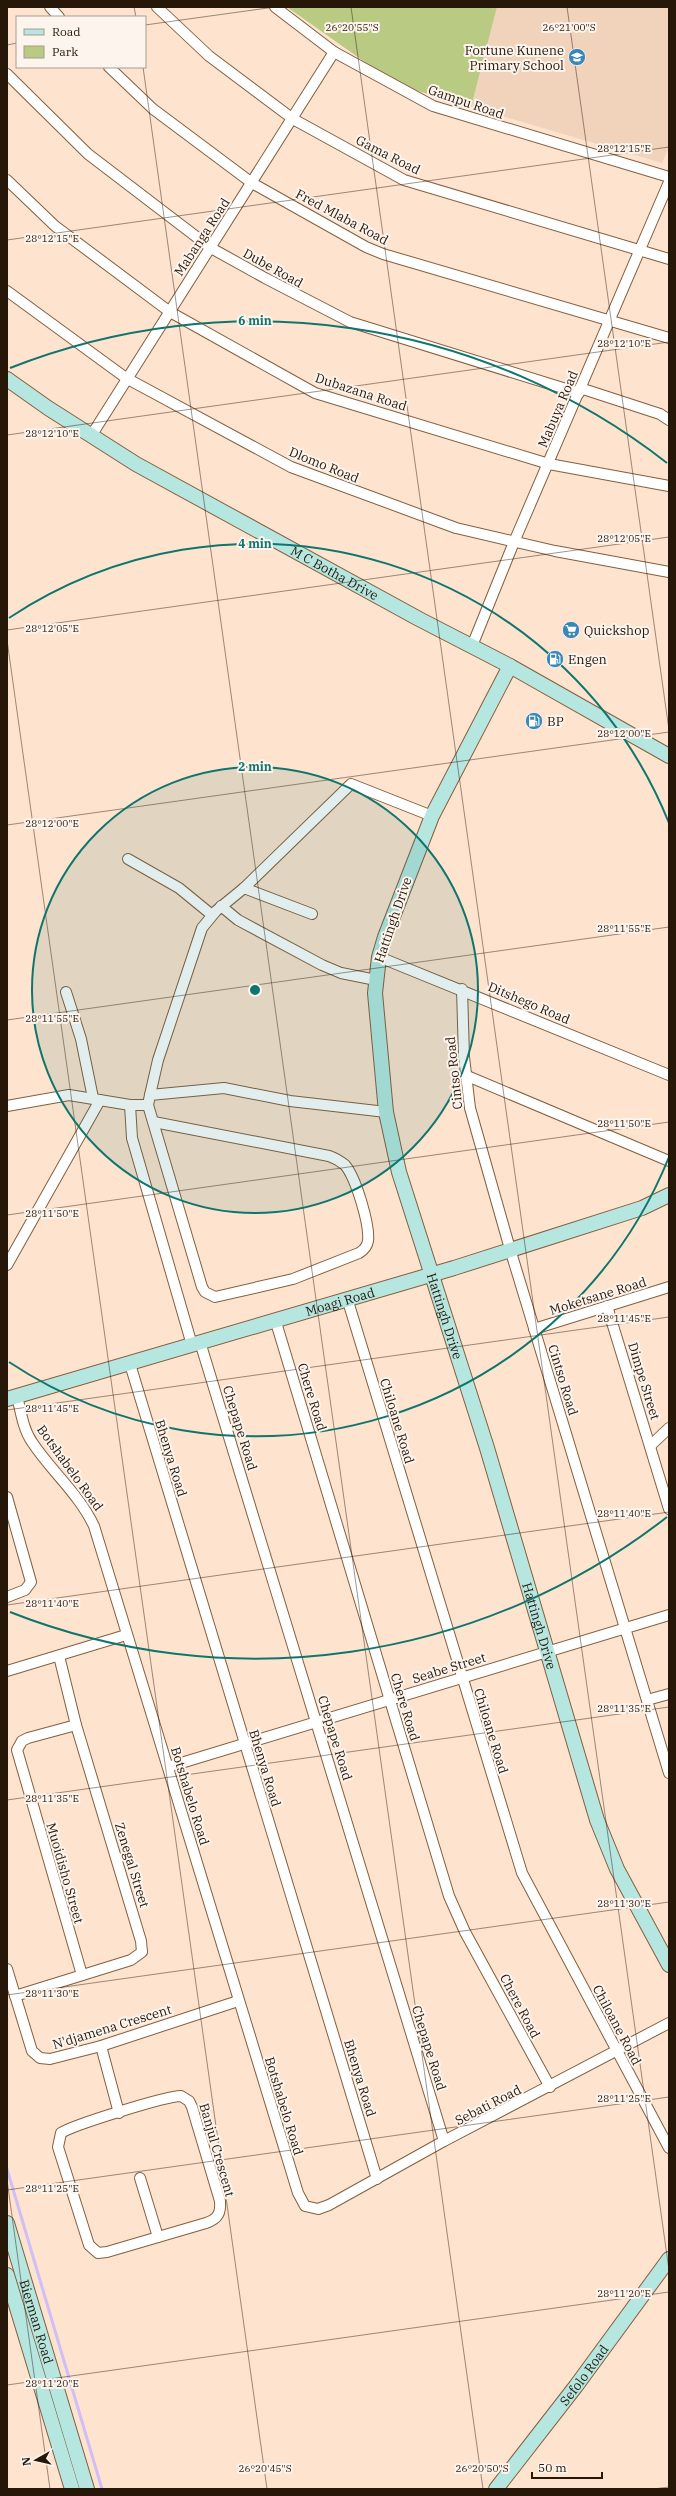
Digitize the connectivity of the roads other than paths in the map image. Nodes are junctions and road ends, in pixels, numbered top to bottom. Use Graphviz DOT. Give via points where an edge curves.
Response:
graph roads {
  1 [pos="50,7"];
  2 [pos="157,7"];
  3 [pos="275,7"];
  4 [pos="57,16"];
  5 [pos="334,52"];
  6 [pos="110,68"];
  7 [pos="7,74"];
  8 [pos="293,119"];
  9 [pos="669,177"];
  10 [pos="7,180"];
  11 [pos="669,182"];
  12 [pos="252,183"];
  13 [pos="211,248"];
  14 [pos="639,251"];
  15 [pos="669,259"];
  16 [pos="7,291"];
  17 [pos="170,312"];
  18 [pos="609,321"];
  19 [pos="669,338"];
  20 [pos="126,378"];
  21 [pos="7,379"];
  22 [pos="579,390"];
  23 [pos="669,420"];
  24 [pos="91,436"];
  25 [pos="549,464"];
  26 [pos="669,486"];
  27 [pos="514,542"];
  28 [pos="669,572"];
  29 [pos="472,646"];
  30 [pos="510,666"];
  31 [pos="669,756"];
  32 [pos="432,816"];
  33 [pos="128,859"];
  34 [pos="244,888"];
  35 [pos="221,906"];
  36 [pos="312,914"];
  37 [pos="212,915"];
  38 [pos="379,957"];
  39 [pos="376,980"];
  40 [pos="462,989"];
  41 [pos="66,992"];
  42 [pos="465,1075"];
  43 [pos="669,1075"];
  44 [pos="97,1099"];
  45 [pos="149,1100"];
  46 [pos="130,1105"];
  47 [pos="7,1106"];
  48 [pos="386,1112"];
  49 [pos="154,1122"];
  50 [pos="669,1161"];
  51 [pos="669,1195"];
  52 [pos="510,1249"];
  53 [pos="7,1265"];
  54 [pos="432,1274"];
  55 [pos="669,1287"];
  56 [pos="347,1298"];
  57 [pos="607,1306"];
  58 [pos="275,1319"];
  59 [pos="534,1330"];
  60 [pos="196,1344"];
  61 [pos="130,1364"];
  62 [pos="12,1397"];
  63 [pos="669,1428"];
  64 [pos="650,1446"];
  65 [pos="7,1497"];
  66 [pos="669,1509"];
  67 [pos="7,1597"];
  68 [pos="669,1615"];
  69 [pos="625,1627"];
  70 [pos="126,1635"];
  71 [pos="548,1652"];
  72 [pos="59,1656"];
  73 [pos="7,1671"];
  74 [pos="461,1677"];
  75 [pos="669,1694"];
  76 [pos="390,1700"];
  77 [pos="647,1700"];
  78 [pos="316,1721"];
  79 [pos="76,1725"];
  80 [pos="243,1743"];
  81 [pos="666,1753"];
  82 [pos="168,1767"];
  83 [pos="669,1773"];
  84 [pos="669,1965"];
  85 [pos="7,1969"];
  86 [pos="82,1975"];
  87 [pos="15,1996"];
  88 [pos="238,2001"];
  89 [pos="669,2023"];
  90 [pos="101,2046"];
  91 [pos="616,2051"];
  92 [pos="550,2087"];
  93 [pos="120,2113"];
  94 [pos="444,2142"];
  95 [pos="669,2148"];
  96 [pos="140,2178"];
  97 [pos="377,2179"];
  98 [pos="318,2209"];
  99 [pos="7,2223"];
  100 [pos="158,2237"];
  101 [pos="669,2259"];
  102 [pos="7,2275"];
  103 [pos="72,2489"];
  104 [pos="87,2489"];
  105 [pos="496,2489"];
  1 -- 4 [label="street"];
  2 -- 8 [label="street, Gama Road" via="209,56"];
  3 -- 5 [label="street, Gampu Road"];
  5 -- 8 [label="street, Mabanga Road"];
  5 -- 9 [label="street, Gampu Road" via="417,99 450,113"];
  6 -- 12 [label="street, Fred Mlaba Road" via="153,109"];
  7 -- 13 [label="street, Dube Road" via="88,154"];
  8 -- 12 [label="street, Mabanga Road"];
  8 -- 14 [label="street, Gama Road" via="411,183"];
  10 -- 17 [label="street, Dubazana Road" via="55,226"];
  11 -- 14 [label="street, Mabuya Road"];
  12 -- 13 [label="street, Mabanga Road"];
  12 -- 18 [label="street, Fred Mlaba Road" via="379,252"];
  13 -- 17 [label="street, Mabanga Road"];
  13 -- 22 [label="street, Dube Road" via="350,322"];
  14 -- 15 [label="street, Gama Road"];
  14 -- 18 [label="street, Mabuya Road"];
  16 -- 20 [label="street, Dlomo Road"];
  17 -- 20 [label="street, Mabanga Road"];
  17 -- 25 [label="street, Dubazana Road" via="315,393"];
  18 -- 19 [label="street, Fred Mlaba Road"];
  18 -- 22 [label="street, Mabuya Road"];
  20 -- 24 [label="street, Mabanga Road"];
  20 -- 27 [label="street, Dlomo Road" via="291,467 434,521"];
  21 -- 24 [label="street, M C Botha Drive"];
  22 -- 23 [label="street, Dube Road" via="660,414"];
  22 -- 25 [label="street, Mabuya Road"];
  24 -- 29 [label="street, M C Botha Drive" via="311,560"];
  25 -- 26 [label="street, Dubazana Road"];
  25 -- 27 [label="street, Mabuya Road"];
  27 -- 28 [label="street, Dlomo Road"];
  27 -- 29 [label="street, Mabuya Road"];
  29 -- 30 [label="street, M C Botha Drive"];
  30 -- 31 [label="street, M C Botha Drive"];
  30 -- 32 [label="street, Hattingh Drive"];
  32 -- 34 [label="street" via="351,784"];
  32 -- 38 [label="street, Hattingh Drive"];
  33 -- 37 [label="street" via="179,888"];
  34 -- 35 [label="street"];
  34 -- 36 [label="street"];
  35 -- 37 [label="street"];
  35 -- 39 [label="street" via="238,920 322,965 341,973"];
  37 -- 45 [label="street" via="202,928 193,949 158,1060"];
  38 -- 39 [label="street, Hattingh Drive"];
  38 -- 40 [label="street, Ditshego Road"];
  39 -- 48 [label="street, Hattingh Drive"];
  40 -- 42 [label="street, Cintso Road"];
  40 -- 43 [label="street, Ditshego Road"];
  41 -- 44 [label="street"];
  42 -- 50 [label="street"];
  42 -- 52 [label="street, Cintso Road" via="470,1108"];
  44 -- 46 [label="street"];
  44 -- 47 [label="street" via="69,1095"];
  44 -- 53 [label="street"];
  45 -- 46 [label="street"];
  45 -- 48 [label="street" via="224,1088 290,1100"];
  45 -- 49 [label="street"];
  46 -- 60 [label="street, Chepape Road" via="132,1138"];
  48 -- 54 [label="street, Hattingh Drive" via="400,1172"];
  49 -- 49 [label="street" via="202,1286 209,1295 222,1296 293,1278 353,1257 365,1250 368,1236 361,1200 349,1171 337,1159"];
  51 -- 52 [label="street, Moagi Road" via="642,1208"];
  52 -- 54 [label="street, Moagi Road"];
  52 -- 59 [label="street, Cintso Road"];
  54 -- 56 [label="street, Moagi Road"];
  54 -- 71 [label="street, Hattingh Drive"];
  55 -- 57 [label="street, Moketsane Road"];
  56 -- 58 [label="street, Moagi Road"];
  56 -- 74 [label="street, Chiloane Road"];
  57 -- 59 [label="street, Moketsane Road"];
  57 -- 64 [label="street, Dimpe Street"];
  58 -- 60 [label="street, Moagi Road"];
  58 -- 76 [label="street, Chere Road"];
  59 -- 69 [label="street, Cintso Road"];
  60 -- 61 [label="street, Moagi Road"];
  60 -- 78 [label="street, Chepape Road"];
  61 -- 62 [label="street, Moagi Road"];
  61 -- 80 [label="street, Bhenya Road"];
  62 -- 70 [label="street, Botshabelo Road" via="32,1442 82,1504 94,1526"];
  63 -- 64 [label="street"];
  64 -- 66 [label="street, Dimpe Street"];
  65 -- 67 [label="street" via="31,1582 25,1590"];
  68 -- 69 [label="street, Seabe Street"];
  69 -- 71 [label="street, Seabe Street"];
  69 -- 77 [label="street, Cintso Road"];
  70 -- 72 [label="street"];
  70 -- 82 [label="street, Botshabelo Road"];
  71 -- 74 [label="street, Seabe Street"];
  71 -- 84 [label="street, Hattingh Drive" via="587,1790 605,1842"];
  72 -- 73 [label="street"];
  72 -- 79 [label="street, Zenegal Street"];
  74 -- 76 [label="street, Seabe Street"];
  74 -- 91 [label="street, Chiloane Road" via="522,1873"];
  75 -- 77 [label="street"];
  76 -- 78 [label="street, Seabe Street"];
  76 -- 92 [label="street, Chere Road" via="449,1896 465,1932"];
  77 -- 81 [label="street, Cintso Road"];
  78 -- 80 [label="street, Seabe Street"];
  78 -- 94 [label="street, Chepape Road"];
  79 -- 86 [label="street, Zenegal Street" via="142,1947 139,1955 131,1960"];
  79 -- 86 [label="street, Muoidisho Street" via="28,1738 22,1741 17,1750"];
  80 -- 82 [label="street, Seabe Street"];
  80 -- 97 [label="street, Bhenya Road"];
  81 -- 83 [label="street, Cintso Road"];
  82 -- 88 [label="street, Botshabelo Road"];
  85 -- 87 [label="street, N'djamena Crescent"];
  86 -- 87 [label="street, Zenegal Street"];
  87 -- 90 [label="street, N'djamena Crescent" via="32,2051 40,2058 50,2059"];
  88 -- 90 [label="street, N'djamena Crescent"];
  88 -- 98 [label="street, Botshabelo Road" via="298,2193 305,2206"];
  89 -- 91 [label="street, Sebati Road"];
  90 -- 93 [label="street"];
  91 -- 92 [label="street, Sebati Road"];
  91 -- 95 [label="street, Chiloane Road"];
  92 -- 94 [label="street, Sebati Road"];
  93 -- 100 [label="street, Banjul Crescent" via="68,2129 59,2137 58,2146 88,2245 94,2251 103,2253"];
  93 -- 100 [label="street, Banjul Crescent" via="176,2096 185,2098 192,2107 220,2201 219,2214 212,2221"];
  94 -- 97 [label="street, Sebati Road"];
  96 -- 100 [label="street"];
  97 -- 98 [label="street, Sebati Road"];
  99 -- 104 [label="street, Bierman Road"];
  101 -- 105 [label="street, Sefolo Road" via="576,2386"];
  102 -- 103 [label="street, Bierman Road"];
}
